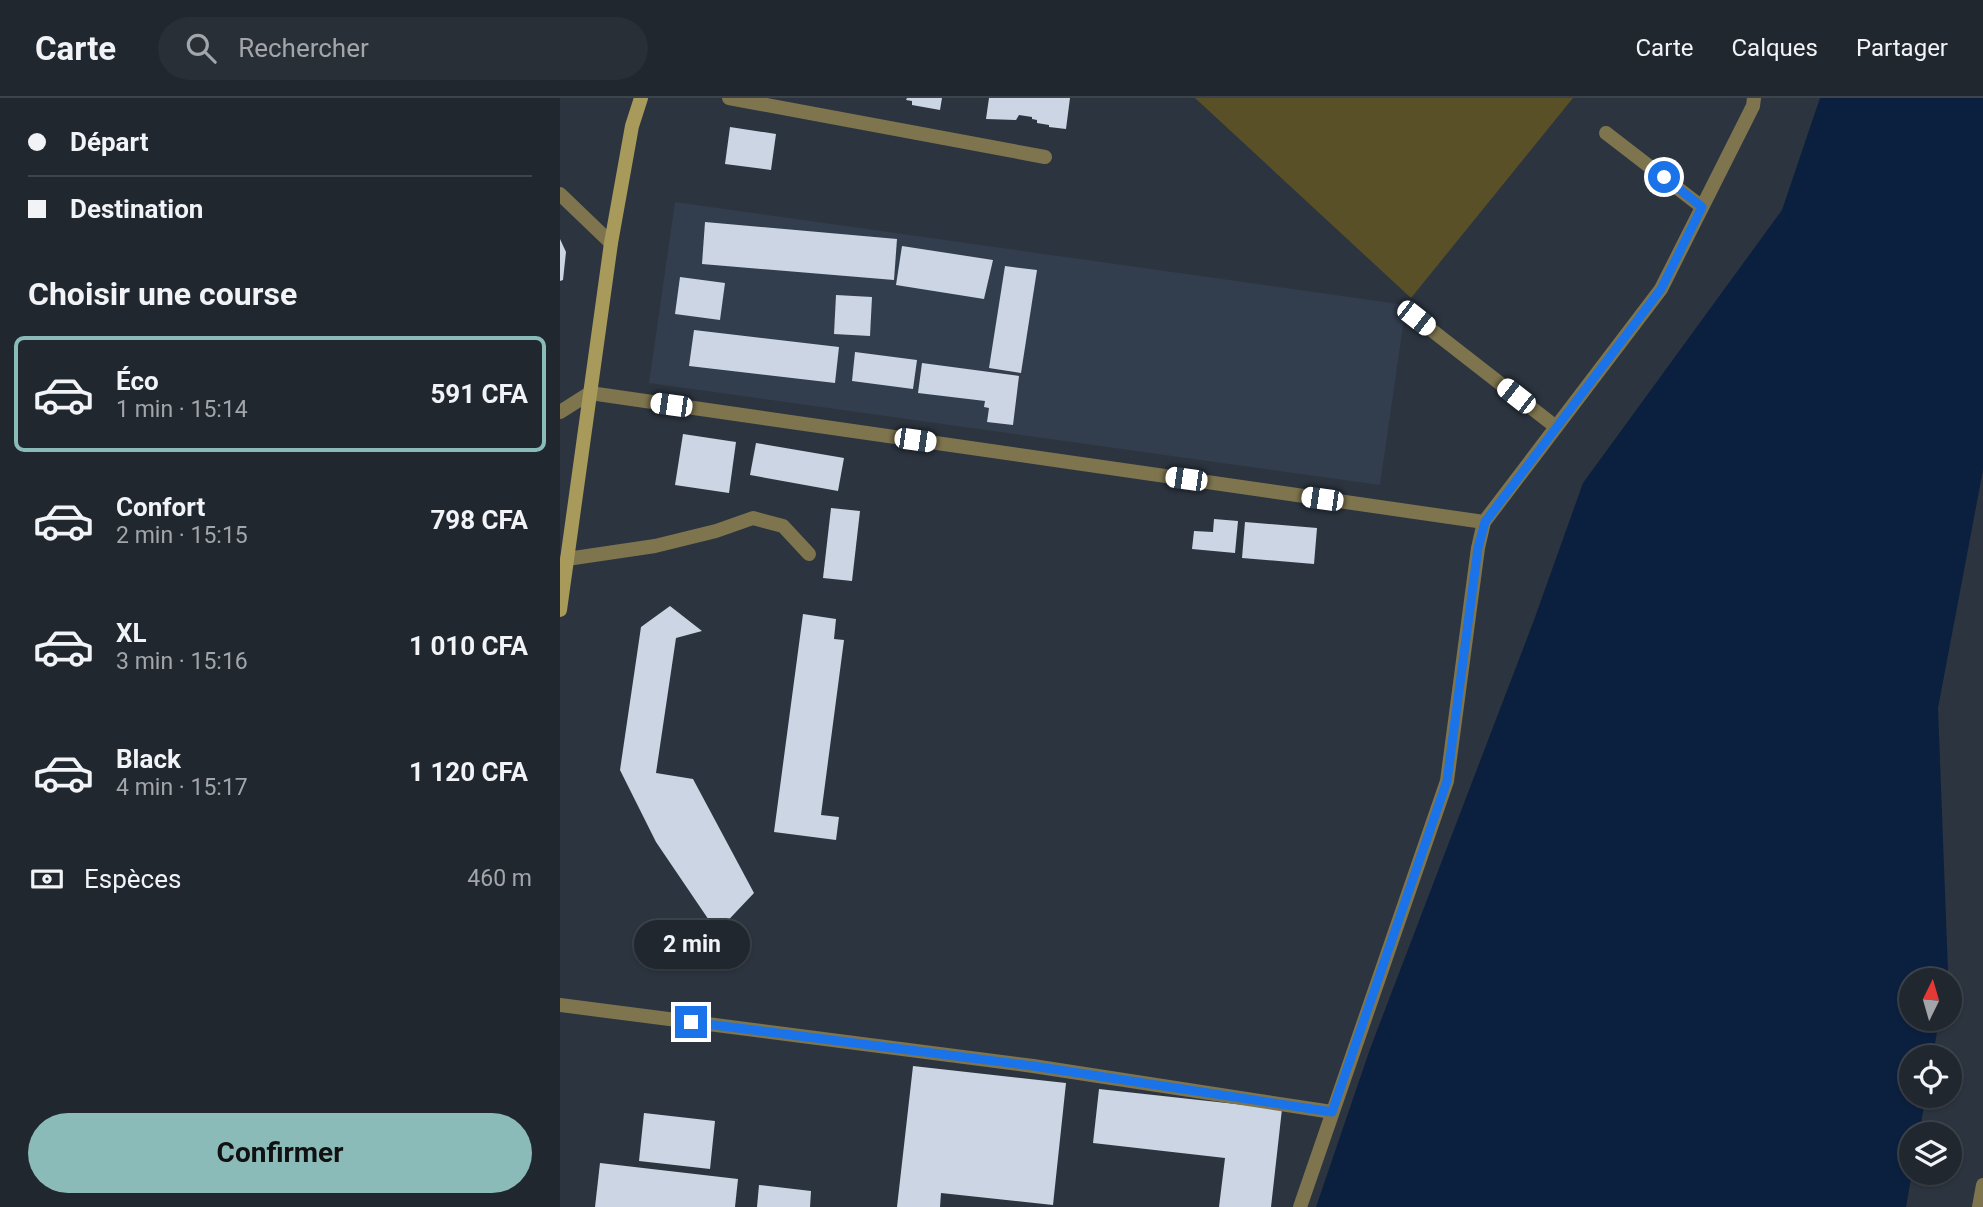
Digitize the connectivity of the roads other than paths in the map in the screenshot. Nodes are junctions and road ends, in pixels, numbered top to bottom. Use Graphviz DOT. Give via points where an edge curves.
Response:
graph roads {
  1 [pos="641,98"];
  2 [pos="729,98"];
  3 [pos="1754,98"];
  4 [pos="1606,133"];
  5 [pos="1045,157"];
  6 [pos="562,200"];
  7 [pos="1702,207"];
  8 [pos="611,243"];
  9 [pos="1416,318"];
  10 [pos="590,393"];
  11 [pos="560,412"];
  12 [pos="1556,427"];
  13 [pos="1485,522"];
  14 [pos="809,554"];
  15 [pos="567,559"];
  16 [pos="560,610"];
  17 [pos="560,1005"];
  18 [pos="1332,1112"];
  19 [pos="1983,1185"];
  20 [pos="1300,1207"];
  21 [pos="1979,1207"];
  1 -- 8 [label="street"];
  2 -- 5 [label="street"];
  3 -- 7 [label="street"];
  4 -- 7 [label="street"];
  6 -- 8 [label="street"];
  7 -- 12 [label="street" via="1661,289"];
  8 -- 10 [label="street"];
  9 -- 12 [label="street"];
  10 -- 11 [label="street"];
  10 -- 13 [label="street"];
  10 -- 15 [label="street"];
  12 -- 13 [label="street"];
  13 -- 18 [label="street" via="1447,781"];
  14 -- 15 [label="street" via="783,526 753,518 654,546"];
  15 -- 16 [label="street"];
  17 -- 18 [label="street" via="1033,1066"];
  18 -- 20 [label="street"];
  19 -- 21 [label="street"];
}
